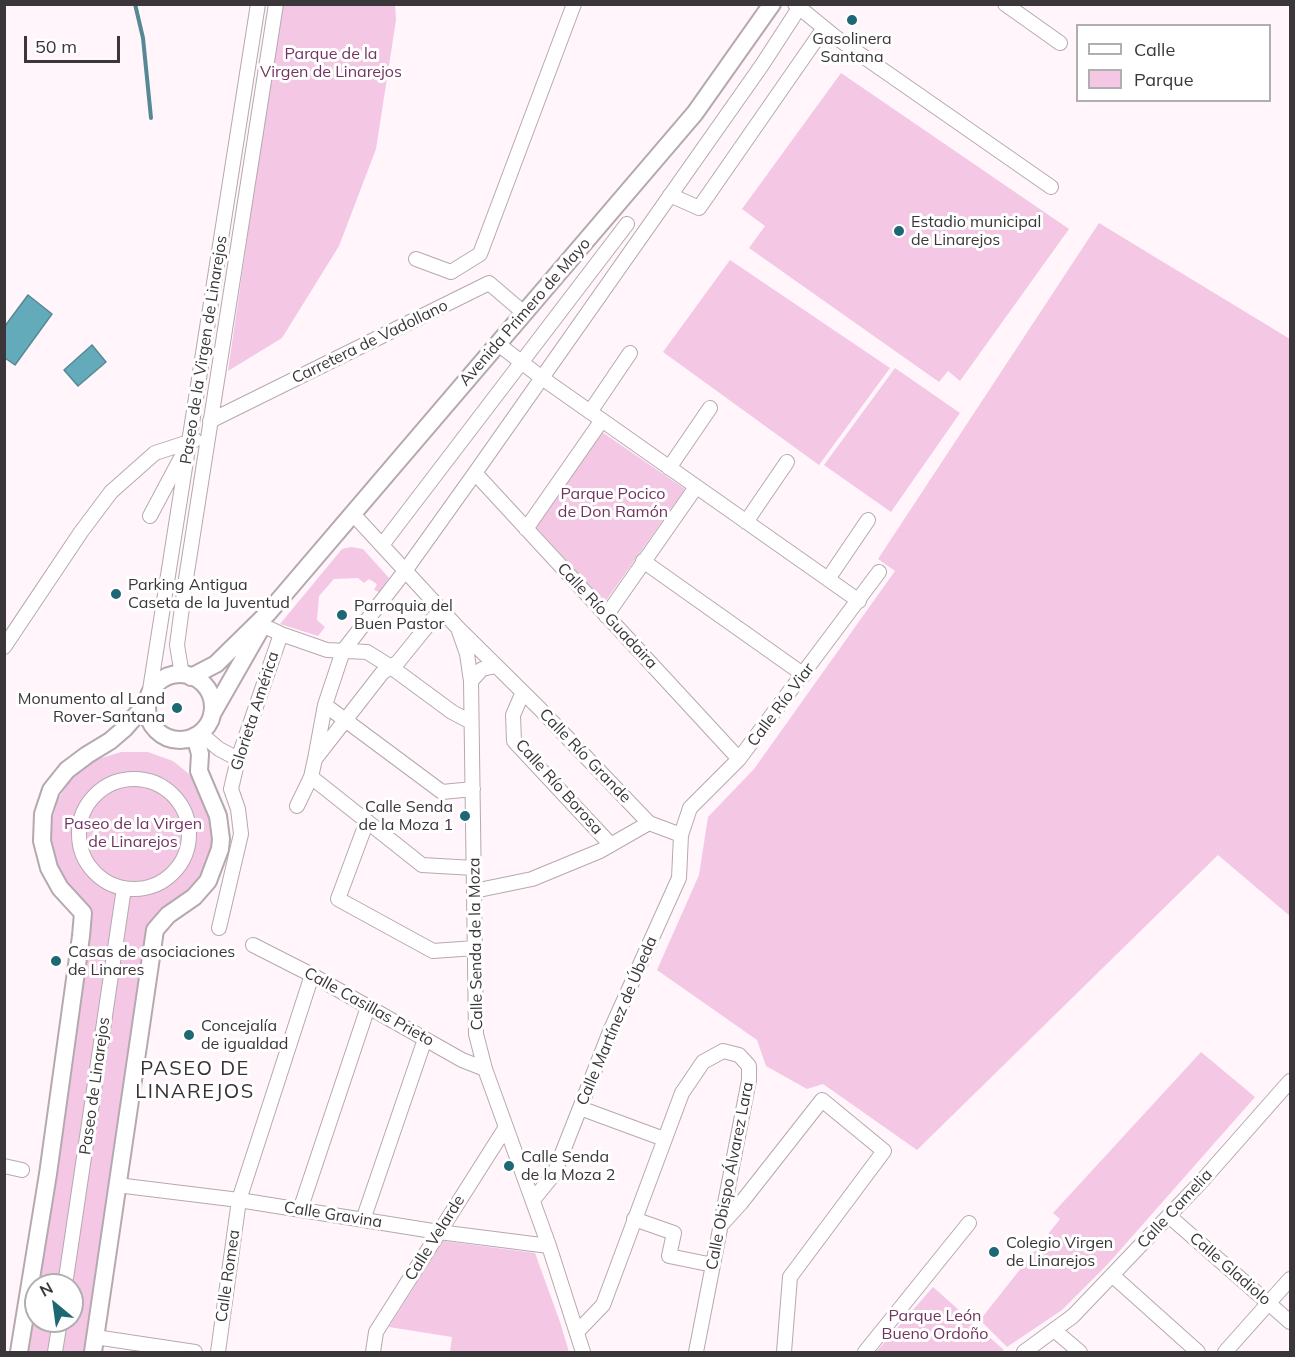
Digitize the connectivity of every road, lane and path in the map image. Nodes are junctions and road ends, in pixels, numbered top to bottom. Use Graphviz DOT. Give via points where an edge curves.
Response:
graph roads {
  1 [pos="258,4"];
  2 [pos="276,4"];
  3 [pos="574,4"];
  4 [pos="772,4"];
  5 [pos="1005,4"];
  6 [pos="797,6"];
  7 [pos="824,28"];
  8 [pos="1060,43"];
  9 [pos="1051,187"];
  10 [pos="670,195"];
  11 [pos="610,212"];
  12 [pos="627,224"];
  13 [pos="642,236"];
  14 [pos="416,259"];
  15 [pos="524,313"];
  16 [pos="498,344"];
  17 [pos="630,353"];
  18 [pos="520,362"];
  19 [pos="542,378"];
  20 [pos="710,408"];
  21 [pos="590,412"];
  22 [pos="602,420"];
  23 [pos="210,421"];
  24 [pos="207,437"];
  25 [pos="189,442"];
  26 [pos="788,462"];
  27 [pos="669,468"];
  28 [pos="475,473"];
  29 [pos="696,487"];
  30 [pos="353,514"];
  31 [pos="150,516"];
  32 [pos="868,520"];
  33 [pos="746,522"];
  34 [pos="526,529"];
  35 [pos="382,545"];
  36 [pos="644,561"];
  37 [pos="405,571"];
  38 [pos="879,572"];
  39 [pos="828,579"];
  40 [pos="859,601"];
  41 [pos="441,609"];
  42 [pos="606,616"];
  43 [pos="265,619"];
  44 [pos="458,628"];
  45 [pos="281,634"];
  46 [pos="4,647"];
  47 [pos="343,651"];
  48 [pos="496,666"];
  49 [pos="391,667"];
  50 [pos="804,675"];
  51 [pos="187,676"];
  52 [pos="471,681"];
  53 [pos="523,692"];
  54 [pos="148,699"];
  55 [pos="325,705"];
  56 [pos="212,714"];
  57 [pos="345,720"];
  58 [pos="471,722"];
  59 [pos="198,735"];
  60 [pos="238,759"];
  61 [pos="315,759"];
  62 [pos="739,759"];
  63 [pos="311,777"];
  64 [pos="472,789"];
  65 [pos="297,806"];
  66 [pos="367,822"];
  67 [pos="649,823"];
  68 [pos="681,835"];
  69 [pos="611,845"];
  70 [pos="474,868"];
  71 [pos="124,888"];
  72 [pos="474,891"];
  73 [pos="219,928"];
  74 [pos="253,945"];
  75 [pos="475,948"];
  76 [pos="312,975"];
  77 [pos="368,1007"];
  78 [pos="425,1039"];
  79 [pos="485,1069"];
  80 [pos="1290,1081"];
  81 [pos="580,1108"];
  82 [pos="506,1127"];
  83 [pos="664,1139"];
  84 [pos="4,1166"];
  85 [pos="22,1170"];
  86 [pos="117,1185"];
  87 [pos="239,1200"];
  88 [pos="533,1200"];
  89 [pos="300,1210"];
  90 [pos="1169,1216"];
  91 [pos="634,1219"];
  92 [pos="363,1220"];
  93 [pos="969,1223"];
  94 [pos="721,1225"];
  95 [pos="439,1232"];
  96 [pos="549,1246"];
  97 [pos="713,1264"];
  98 [pos="67,1273"];
  99 [pos="1112,1275"];
  100 [pos="1290,1279"];
  101 [pos="1269,1303"];
  102 [pos="1290,1322"];
  103 [pos="1054,1330"];
  104 [pos="577,1332"];
  105 [pos="58,1333"];
  106 [pos="94,1345"];
  107 [pos="19,1353"];
  108 [pos="55,1353"];
  109 [pos="195,1353"];
  110 [pos="218,1353"];
  111 [pos="373,1353"];
  112 [pos="583,1353"];
  113 [pos="696,1353"];
  114 [pos="784,1353"];
  115 [pos="866,1353"];
  116 [pos="1024,1353"];
  117 [pos="1080,1353"];
  118 [pos="1198,1353"];
  119 [pos="1225,1353"];
  1 -- 25 [label="street, Paseo de la Virgen de Linarejos"];
  2 -- 23 [label="street, Paseo de la Virgen de Linarejos"];
  3 -- 14 [label="street" via="480,254 451,272"];
  4 -- 11 [label="main road, Avenida Primero de Mayo" via="695,113"];
  5 -- 8 [label="street"];
  6 -- 7 [label="street"];
  6 -- 10 [label="street" via="762,65"];
  7 -- 9 [label="street"];
  7 -- 10 [label="street" via="699,208"];
  10 -- 13 [label="street"];
  11 -- 12 [label="street"];
  11 -- 15 [label="main road, Avenida Primero de Mayo"];
  12 -- 13 [label="street"];
  12 -- 18 [label="street, Avenida Primero de Mayo"];
  13 -- 19 [label="street"];
  15 -- 16 [label="main road, Avenida Primero de Mayo"];
  15 -- 23 [label="street, Carretera de Vadollano" via="489,283"];
  16 -- 18 [label="street"];
  16 -- 30 [label="main road, Avenida Primero de Mayo"];
  17 -- 21 [label="street"];
  18 -- 19 [label="street"];
  18 -- 35 [label="street, Avenida Primero de Mayo"];
  19 -- 21 [label="street"];
  19 -- 28 [label="street"];
  20 -- 27 [label="street"];
  21 -- 22 [label="street"];
  22 -- 27 [label="street"];
  22 -- 34 [label="street"];
  23 -- 24 [label="street, Paseo de la Virgen de Linarejos"];
  24 -- 25 [label="street"];
  24 -- 51 [label="street, Paseo de la Virgen de Linarejos" via="177,645"];
  25 -- 31 [label="street"];
  25 -- 46 [label="street" via="155,453 111,492"];
  25 -- 54 [label="street, Paseo de la Virgen de Linarejos"];
  26 -- 33 [label="street"];
  27 -- 29 [label="street"];
  28 -- 34 [label="street, Calle Río Guadaira"];
  28 -- 37 [label="street"];
  29 -- 33 [label="street"];
  29 -- 36 [label="street"];
  30 -- 35 [label="street, Calle Río Grande"];
  30 -- 43 [label="main road, Avenida Primero de Mayo"];
  32 -- 39 [label="street"];
  33 -- 39 [label="street"];
  34 -- 42 [label="street, Calle Río Guadaira"];
  35 -- 37 [label="street, Calle Río Grande"];
  36 -- 42 [label="street"];
  36 -- 50 [label="street"];
  37 -- 41 [label="street, Calle Río Grande"];
  37 -- 47 [label="street"];
  38 -- 40 [label="street, Calle Río Viar"];
  39 -- 40 [label="street"];
  40 -- 50 [label="street, Calle Río Viar"];
  41 -- 44 [label="street, Calle Río Grande"];
  41 -- 49 [label="street"];
  42 -- 62 [label="street, Calle Río Guadaira"];
  43 -- 45 [label="street"];
  43 -- 51 [label="main road, Glorieta América" via="216,664"];
  43 -- 56 [label="main road, Glorieta América"];
  44 -- 48 [label="street, Calle Río Grande"];
  44 -- 52 [label="street, Calle Senda de la Moza"];
  45 -- 47 [label="street" via="327,650"];
  45 -- 60 [label="street, Glorieta América"];
  47 -- 49 [label="street" via="367,652"];
  47 -- 55 [label="street"];
  48 -- 52 [label="street" via="482,669"];
  48 -- 53 [label="street, Calle Río Grande"];
  49 -- 57 [label="street"];
  49 -- 58 [label="street"];
  50 -- 62 [label="street, Calle Río Viar"];
  51 -- 54 [label="main road" via="162,680"];
  51 -- 56 [label="main road" via="204,685"];
  52 -- 58 [label="street, Calle Senda de la Moza"];
  53 -- 67 [label="street, Calle Río Grande"];
  53 -- 69 [label="street, Calle Río Borosa" via="513,715 514,741"];
  54 -- 59 [label="main road" via="150,722 164,736 176,740"];
  54 -- 107 [label="main road" via="110,741 67,770 51,790 43,814 42,841 49,868 60,888 83,913"];
  55 -- 57 [label="street"];
  55 -- 61 [label="street"];
  56 -- 59 [label="main road"];
  57 -- 61 [label="street"];
  57 -- 64 [label="street" via="442,792"];
  58 -- 64 [label="street, Calle Senda de la Moza"];
  59 -- 60 [label="street"];
  59 -- 86 [label="main road" via="199,771 218,816 220,849 208,881 155,930"];
  60 -- 73 [label="street, Glorieta América" via="231,789 241,834"];
  61 -- 63 [label="street"];
  62 -- 68 [label="street, Calle Río Viar" via="690,808"];
  63 -- 65 [label="street"];
  63 -- 66 [label="street"];
  64 -- 70 [label="street, Calle Senda de la Moza"];
  66 -- 70 [label="street" via="422,865"];
  66 -- 75 [label="street" via="338,898 433,951"];
  67 -- 68 [label="street, Calle Río Grande"];
  67 -- 69 [label="street"];
  68 -- 81 [label="street, Calle Martínez de Úbeda" via="679,878"];
  69 -- 72 [label="street" via="532,879"];
  70 -- 72 [label="street, Calle Senda de la Moza"];
  71 -- 71 [label="street" via="146,889 168,877 188,846 183,810 172,795 144,780 121,781 105,788 92,799 79,831 88,865 105,881"];
  71 -- 98 [label="street, Paseo de Linarejos"];
  72 -- 75 [label="street, Calle Senda de la Moza"];
  74 -- 76 [label="street, Calle Casillas Prieto"];
  75 -- 79 [label="street, Calle Senda de la Moza" via="476,1034"];
  76 -- 77 [label="street, Calle Casillas Prieto"];
  76 -- 87 [label="street, Calle Romea"];
  77 -- 78 [label="street, Calle Casillas Prieto"];
  77 -- 89 [label="street"];
  78 -- 79 [label="street, Calle Casillas Prieto"];
  78 -- 92 [label="street"];
  79 -- 82 [label="street, Calle Senda de la Moza"];
  80 -- 90 [label="street, Calle Camelia"];
  81 -- 83 [label="street"];
  81 -- 88 [label="street, Calle Martínez de Úbeda" via="554,1174"];
  82 -- 88 [label="street, Calle Senda de la Moza"];
  82 -- 95 [label="street, Calle Velarde"];
  83 -- 91 [label="street, Calle Obispo Álvarez Lara"];
  83 -- 94 [label="street, Calle Obispo Álvarez Lara" via="682,1093 703,1062 723,1051 739,1055 749,1066 749,1080"];
  84 -- 85 [label="street"];
  86 -- 87 [label="street, Calle Gravina"];
  86 -- 106 [label="main road"];
  87 -- 89 [label="street, Calle Gravina"];
  87 -- 110 [label="street, Calle Romea"];
  88 -- 96 [label="street, Calle Senda de la Moza"];
  89 -- 92 [label="street, Calle Gravina"];
  90 -- 99 [label="street, Calle Camelia"];
  90 -- 101 [label="street, Calle Gladiolo"];
  91 -- 97 [label="street" via="675,1233 669,1256"];
  91 -- 104 [label="street, Calle Obispo Álvarez Lara" via="603,1305"];
  92 -- 95 [label="street, Calle Gravina"];
  93 -- 115 [label="street"];
  94 -- 97 [label="street, Calle Obispo Álvarez Lara"];
  94 -- 114 [label="street" via="822,1100 884,1151 790,1277"];
  95 -- 96 [label="street, Calle Gravina"];
  95 -- 111 [label="street, Calle Velarde" via="376,1332"];
  96 -- 104 [label="street, Calle Senda de la Moza"];
  97 -- 113 [label="street, Calle Obispo Álvarez Lara"];
  99 -- 103 [label="street, Calle Camelia"];
  99 -- 118 [label="street"];
  100 -- 101 [label="street"];
  101 -- 102 [label="street, Calle Gladiolo"];
  101 -- 119 [label="street"];
  103 -- 116 [label="street, Calle Camelia"];
  103 -- 117 [label="street"];
  104 -- 112 [label="street, Calle Senda de la Moza"];
  105 -- 108 [label="street"];
  106 -- 109 [label="street"];
}
